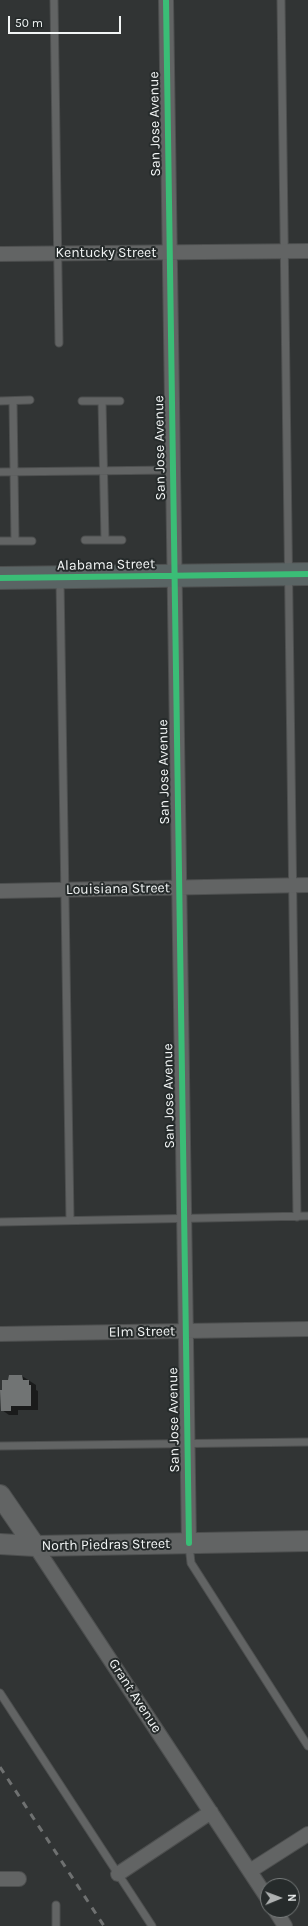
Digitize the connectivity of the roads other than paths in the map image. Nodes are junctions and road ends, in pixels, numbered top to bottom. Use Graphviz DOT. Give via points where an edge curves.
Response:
graph roads {
  1 [pos="54,0"];
  2 [pos="166,0"];
  3 [pos="281,0"];
  4 [pos="308,251"];
  5 [pos="284,252"];
  6 [pos="169,253"];
  7 [pos="0,254"];
  8 [pos="58,254"];
  9 [pos="59,342"];
  10 [pos="30,400"];
  11 [pos="0,401"];
  12 [pos="13,401"];
  13 [pos="82,401"];
  14 [pos="102,401"];
  15 [pos="120,401"];
  16 [pos="172,470"];
  17 [pos="103,471"];
  18 [pos="0,472"];
  19 [pos="14,472"];
  20 [pos="85,540"];
  21 [pos="105,540"];
  22 [pos="122,540"];
  23 [pos="0,541"];
  24 [pos="15,541"];
  25 [pos="32,541"];
  26 [pos="298,574"];
  27 [pos="174,576"];
  28 [pos="60,577"];
  29 [pos="0,578"];
  30 [pos="292,885"];
  31 [pos="308,885"];
  32 [pos="178,888"];
  33 [pos="0,890"];
  34 [pos="65,890"];
  35 [pos="297,1216"];
  36 [pos="308,1216"];
  37 [pos="183,1218"];
  38 [pos="70,1220"];
  39 [pos="0,1222"];
  40 [pos="308,1329"];
  41 [pos="185,1331"];
  42 [pos="0,1334"];
  43 [pos="308,1442"];
  44 [pos="186,1444"];
  45 [pos="0,1446"];
  46 [pos="0,1495"];
  47 [pos="308,1540"];
  48 [pos="189,1543"];
  49 [pos="0,1544"];
  50 [pos="35,1546"];
  51 [pos="0,1693"];
  52 [pos="308,1746"];
  53 [pos="211,1812"];
  54 [pos="308,1834"];
  55 [pos="250,1872"];
  56 [pos="118,1874"];
  57 [pos="0,1879"];
  58 [pos="19,1879"];
  59 [pos="260,1887"];
  60 [pos="56,1905"];
  61 [pos="56,1926"];
  62 [pos="152,1926"];
  1 -- 8 [label="lane"];
  2 -- 6 [label="street, San Jose Avenue"];
  3 -- 5 [label="lane"];
  4 -- 5 [label="street, Kentucky Street"];
  5 -- 6 [label="street, Kentucky Street"];
  5 -- 26 [label="lane"];
  6 -- 8 [label="street, Kentucky Street"];
  6 -- 16 [label="street, San Jose Avenue"];
  7 -- 8 [label="street, Kentucky Street"];
  8 -- 9 [label="lane"];
  10 -- 12 [label="lane"];
  11 -- 12 [label="lane"];
  12 -- 19 [label="lane"];
  13 -- 14 [label="lane"];
  14 -- 15 [label="lane"];
  14 -- 17 [label="lane"];
  16 -- 17 [label="lane"];
  16 -- 27 [label="street, San Jose Avenue"];
  17 -- 19 [label="lane"];
  17 -- 21 [label="lane"];
  18 -- 19 [label="lane"];
  19 -- 24 [label="lane"];
  20 -- 21 [label="lane"];
  21 -- 22 [label="lane"];
  23 -- 24 [label="lane"];
  24 -- 25 [label="lane"];
  26 -- 27 [label="main road, Alabama Street"];
  26 -- 30 [label="lane"];
  27 -- 28 [label="main road, Alabama Street"];
  27 -- 32 [label="street, San Jose Avenue"];
  28 -- 29 [label="main road, Alabama Street"];
  28 -- 34 [label="lane"];
  30 -- 31 [label="street, Louisiana Street"];
  30 -- 32 [label="street, Louisiana Street"];
  30 -- 35 [label="lane"];
  32 -- 34 [label="street, Louisiana Street"];
  32 -- 37 [label="street, San Jose Avenue"];
  33 -- 34 [label="street, Louisiana Street"];
  34 -- 38 [label="lane"];
  35 -- 36 [label="lane"];
  35 -- 37 [label="lane"];
  37 -- 38 [label="lane"];
  37 -- 41 [label="street, San Jose Avenue"];
  38 -- 39 [label="lane"];
  40 -- 41 [label="street, Elm Street"];
  41 -- 42 [label="street, Elm Street"];
  41 -- 44 [label="street, San Jose Avenue"];
  43 -- 44 [label="lane"];
  44 -- 45 [label="lane"];
  44 -- 48 [label="street, San Jose Avenue"];
  46 -- 50 [label="main road, Grant Avenue"];
  47 -- 48 [label="main road, North Piedras Street"];
  48 -- 50 [label="main road, North Piedras Street"];
  48 -- 52 [label="lane" via="191,1563"];
  49 -- 50 [label="main road, North Piedras Street"];
  50 -- 53 [label="street, Grant Avenue"];
  51 -- 56 [label="lane"];
  53 -- 55 [label="street, Grant Avenue"];
  53 -- 56 [label="street"];
  54 -- 55 [label="street"];
  55 -- 59 [label="street, Grant Avenue"];
  56 -- 62 [label="lane"];
  57 -- 58 [label="street"];
  60 -- 61 [label="lane"];
}
